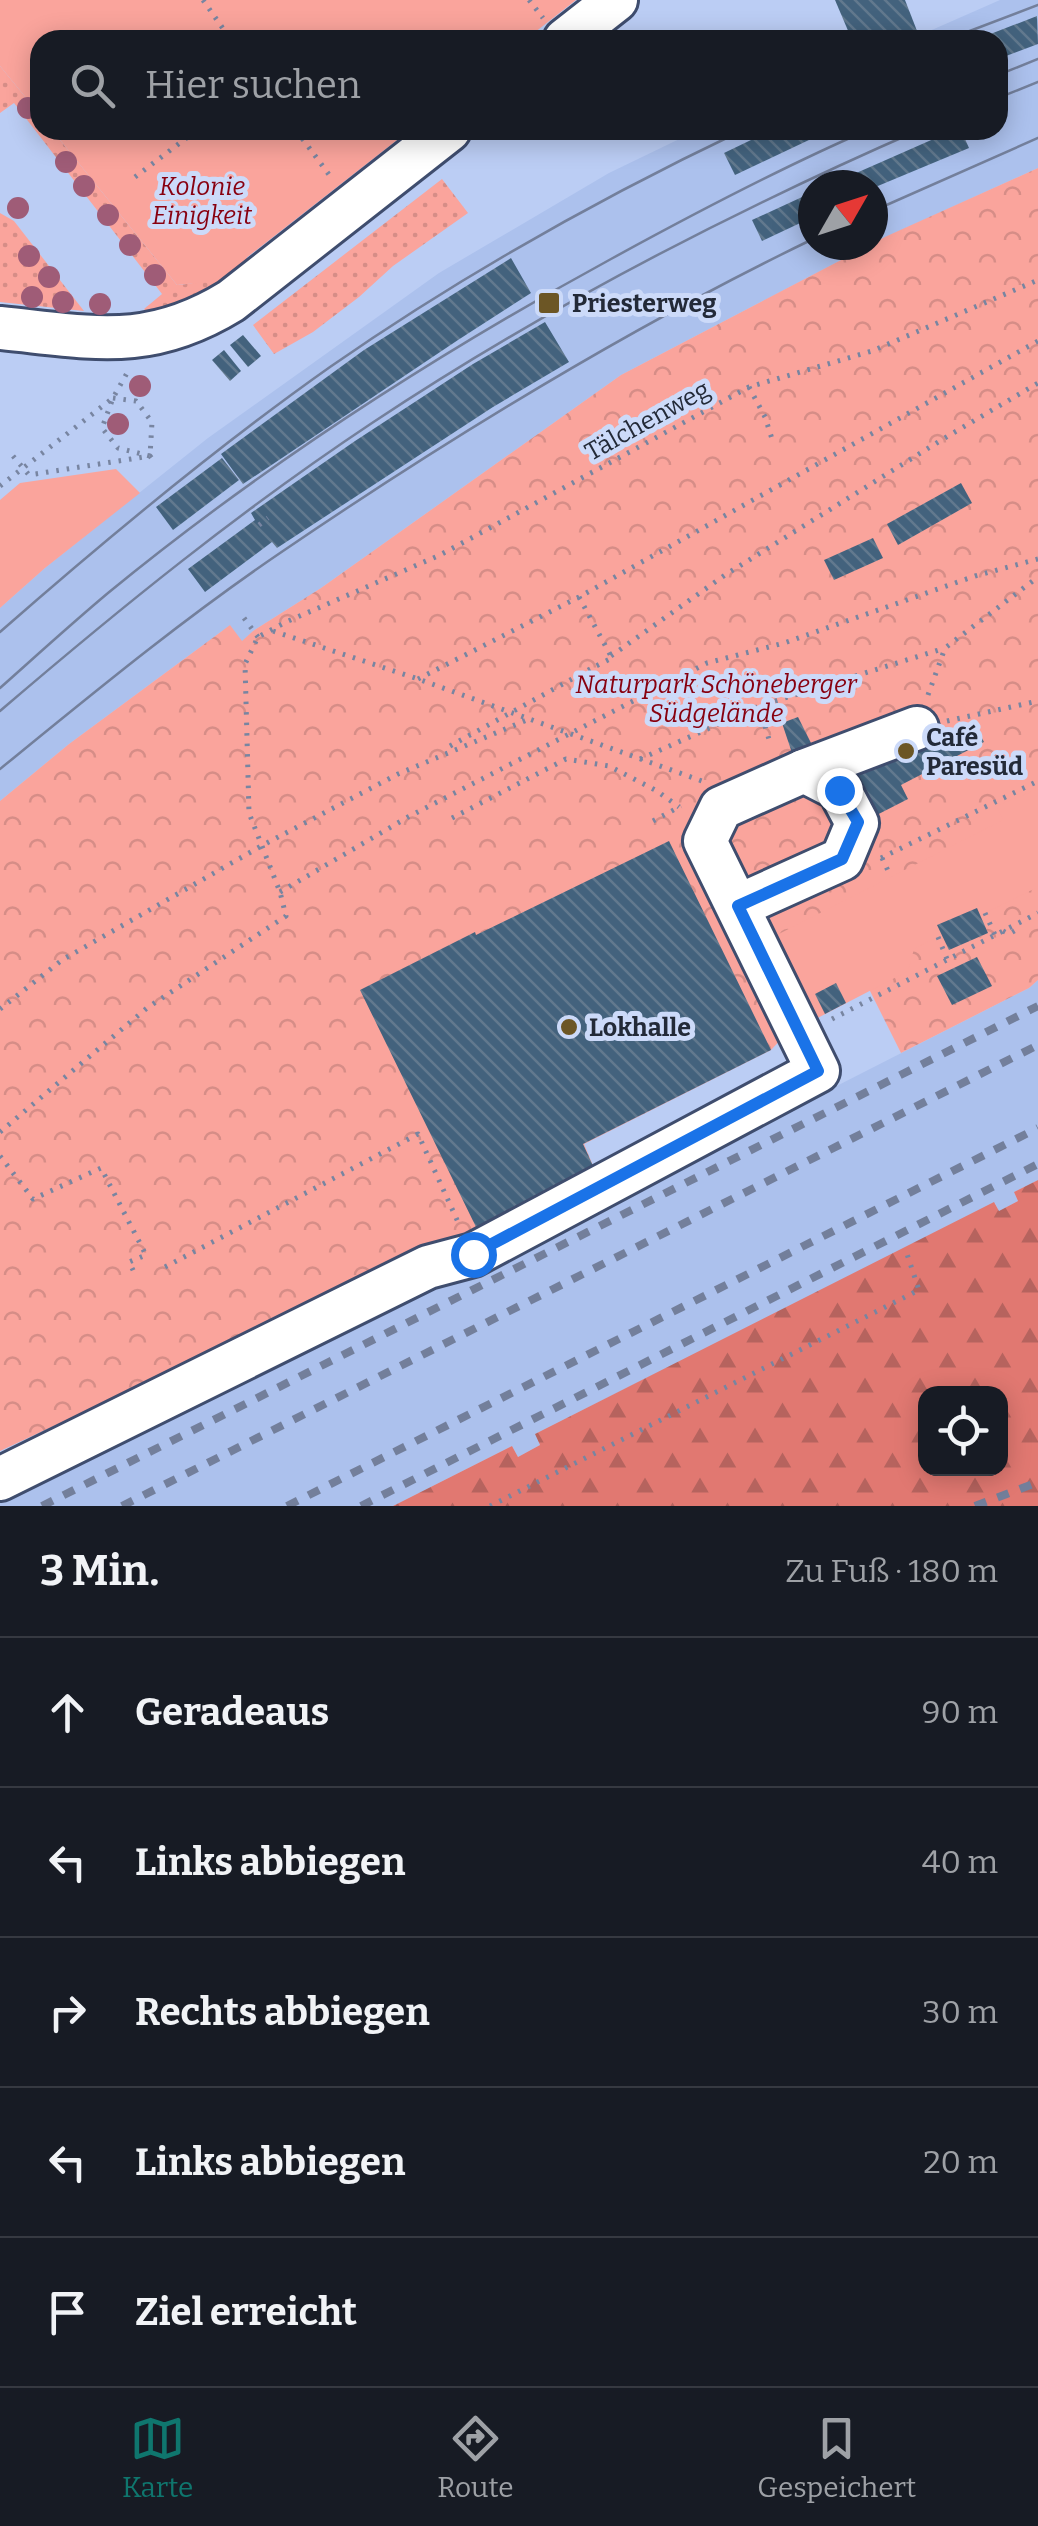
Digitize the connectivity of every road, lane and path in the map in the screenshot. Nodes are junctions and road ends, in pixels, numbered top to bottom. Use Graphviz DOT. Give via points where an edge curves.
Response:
graph roads {
  1 [pos="203,0"];
  2 [pos="616,0"];
  3 [pos="224,30"];
  4 [pos="577,30"];
  5 [pos="184,140"];
  6 [pos="304,140"];
  7 [pos="436,140"];
  8 [pos="134,177"];
  9 [pos="353,205"];
  10 [pos="1038,280"];
  11 [pos="0,328"];
  12 [pos="1038,341"];
  13 [pos="134,360"];
  14 [pos="1038,383"];
  15 [pos="750,387"];
  16 [pos="113,398"];
  17 [pos="773,442"];
  18 [pos="13,456"];
  19 [pos="150,456"];
  20 [pos="155,463"];
  21 [pos="24,468"];
  22 [pos="0,486"];
  23 [pos="268,518"];
  24 [pos="259,526"];
  25 [pos="1038,559"];
  26 [pos="1038,577"];
  27 [pos="579,597"];
  28 [pos="244,618"];
  29 [pos="271,630"];
  30 [pos="258,637"];
  31 [pos="945,648"];
  32 [pos="611,656"];
  33 [pos="418,680"];
  34 [pos="1038,701"];
  35 [pos="758,706"];
  36 [pos="529,719"];
  37 [pos="917,728"];
  38 [pos="571,734"];
  39 [pos="450,746"];
  40 [pos="640,759"];
  41 [pos="777,783"];
  42 [pos="679,807"];
  43 [pos="452,818"];
  44 [pos="262,845"];
  45 [pos="280,892"];
  46 [pos="738,906"];
  47 [pos="985,913"];
  48 [pos="1038,913"];
  49 [pos="995,935"];
  50 [pos="938,937"];
  51 [pos="947,959"];
  52 [pos="0,1010"];
  53 [pos="801,1035"];
  54 [pos="0,1132"];
  55 [pos="0,1156"];
  56 [pos="906,1251"];
  57 [pos="473,1254"];
  58 [pos="165,1267"];
  59 [pos="134,1272"];
  60 [pos="0,1479"];
  61 [pos="490,1506"];
  1 -- 3 [label="path"];
  2 -- 4 [label="street"];
  5 -- 8 [label="path"];
  6 -- 9 [label="path"];
  7 -- 9 [label="street"];
  9 -- 11 [label="street" via="231,301 170,330 123,338"];
  10 -- 15 [label="path, Tälchenweg" via="872,351"];
  12 -- 27 [label="path"];
  13 -- 16 [label="path"];
  14 -- 32 [label="path" via="726,575"];
  15 -- 17 [label="path"];
  15 -- 29 [label="path, Tälchenweg" via="440,555"];
  16 -- 19 [label="path" via="136,401 152,422"];
  16 -- 19 [label="path" via="102,428 118,448"];
  16 -- 21 [label="path"];
  18 -- 21 [label="path"];
  19 -- 20 [label="path"];
  19 -- 21 [label="path" via="29,475"];
  21 -- 22 [label="path"];
  23 -- 24 [label="path"];
  25 -- 38 [label="path" via="707,663"];
  26 -- 31 [label="path"];
  27 -- 32 [label="path"];
  27 -- 33 [label="path"];
  28 -- 30 [label="path"];
  29 -- 30 [label="path, Tälchenweg"];
  29 -- 33 [label="path"];
  30 -- 44 [label="path" via="245,664 249,813"];
  31 -- 35 [label="path"];
  31 -- 37 [label="path"];
  32 -- 39 [label="path, bridge"];
  33 -- 36 [label="path"];
  34 -- 37 [label="path"];
  35 -- 40 [label="path"];
  35 -- 41 [label="path"];
  36 -- 38 [label="path"];
  36 -- 44 [label="path" via="398,774"];
  37 -- 41 [label="street"];
  38 -- 40 [label="path"];
  38 -- 45 [label="path"];
  40 -- 41 [label="path"];
  41 -- 46 [label="street" via="722,808 705,841"];
  41 -- 46 [label="street" via="839,790 858,822 842,859"];
  42 -- 43 [label="path" via="609,766 566,759"];
  44 -- 45 [label="path"];
  44 -- 52 [label="path" via="62,960"];
  45 -- 54 [label="path" via="286,916 146,1008"];
  46 -- 53 [label="street"];
  47 -- 49 [label="path"];
  48 -- 49 [label="path" via="1016,930"];
  49 -- 51 [label="path"];
  50 -- 51 [label="path"];
  51 -- 53 [label="path"];
  53 -- 57 [label="street" via="818,1071"];
  55 -- 59 [label="path" via="34,1200 101,1168 146,1255 129,1262"];
  56 -- 61 [label="path" via="919,1290"];
  57 -- 58 [label="path" via="418,1134"];
  57 -- 60 [label="street" via="428,1267"];
}
